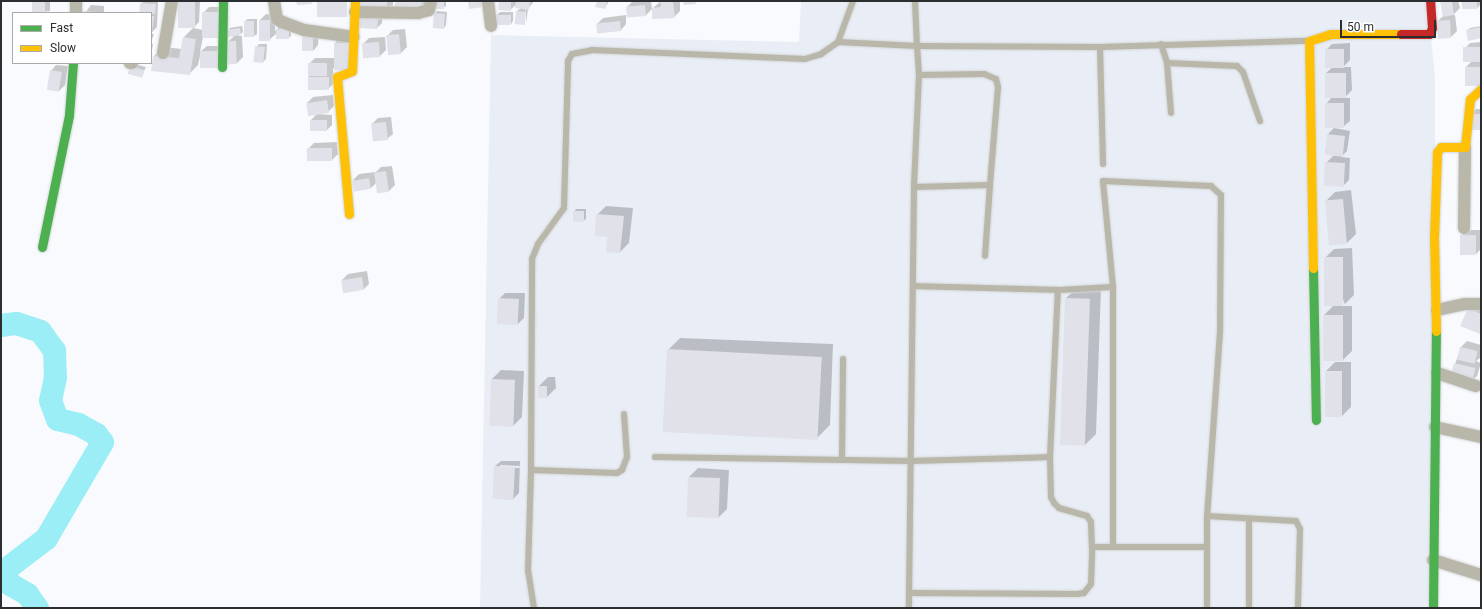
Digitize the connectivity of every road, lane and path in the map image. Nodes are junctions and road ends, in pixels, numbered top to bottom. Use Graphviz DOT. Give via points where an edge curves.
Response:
graph roads {
  1 [pos="76,1"];
  2 [pos="172,1"];
  3 [pos="223,1"];
  4 [pos="274,1"];
  5 [pos="431,1"];
  6 [pos="488,1"];
  7 [pos="853,1"];
  8 [pos="915,1"];
  9 [pos="1430,1"];
  10 [pos="355,6"];
  11 [pos="76,12"];
  12 [pos="491,26"];
  13 [pos="354,37"];
  14 [pos="1310,41"];
  15 [pos="838,42"];
  16 [pos="1161,44"];
  17 [pos="917,46"];
  18 [pos="1100,47"];
  19 [pos="163,53"];
  20 [pos="1167,63"];
  21 [pos="73,64"];
  22 [pos="222,67"];
  23 [pos="919,75"];
  24 [pos="1481,88"];
  25 [pos="1171,113"];
  26 [pos="1260,121"];
  27 [pos="1465,147"];
  28 [pos="1103,164"];
  29 [pos="990,185"];
  30 [pos="914,187"];
  31 [pos="349,214"];
  32 [pos="1464,228"];
  33 [pos="42,247"];
  34 [pos="985,256"];
  35 [pos="914,286"];
  36 [pos="1113,287"];
  37 [pos="1058,290"];
  38 [pos="1481,304"];
  39 [pos="1437,310"];
  40 [pos="843,359"];
  41 [pos="1437,373"];
  42 [pos="1476,386"];
  43 [pos="624,414"];
  44 [pos="1316,420"];
  45 [pos="1435,427"];
  46 [pos="1481,437"];
  47 [pos="655,457"];
  48 [pos="1050,458"];
  49 [pos="842,460"];
  50 [pos="910,461"];
  51 [pos="531,470"];
  52 [pos="1207,516"];
  53 [pos="1249,519"];
  54 [pos="1092,547"];
  55 [pos="1113,547"];
  56 [pos="1206,547"];
  57 [pos="1433,560"];
  58 [pos="1481,575"];
  59 [pos="909,593"];
  60 [pos="534,608"];
  61 [pos="909,608"];
  62 [pos="1207,608"];
  63 [pos="1249,608"];
  64 [pos="1298,608"];
  65 [pos="1433,608"];
  1 -- 11 [label="street"];
  2 -- 19 [label="street"];
  3 -- 22 [label="street"];
  4 -- 13 [label="street" via="277,19 282,22 304,30"];
  5 -- 10 [label="street" via="429,10 418,13"];
  6 -- 12 [label="street"];
  7 -- 15 [label="lane"];
  8 -- 17 [label="lane"];
  9 -- 14 [label="street" via="1432,28 1429,34 1338,34"];
  10 -- 13 [label="street"];
  13 -- 31 [label="street" via="352,71 350,74 340,74 337,77"];
  14 -- 16 [label="lane"];
  14 -- 44 [label="street"];
  15 -- 17 [label="lane"];
  15 -- 51 [label="lane" via="821,54 805,59 592,50 572,54 568,61 564,208 538,244 532,259"];
  16 -- 18 [label="lane"];
  16 -- 20 [label="lane"];
  17 -- 18 [label="lane"];
  17 -- 23 [label="lane"];
  18 -- 28 [label="lane"];
  20 -- 25 [label="lane"];
  20 -- 26 [label="lane" via="1237,66 1243,72"];
  21 -- 33 [label="street" via="69,115"];
  23 -- 29 [label="lane" via="984,74 996,80 998,87"];
  23 -- 30 [label="lane"];
  24 -- 27 [label="street" via="1470,98"];
  27 -- 32 [label="street"];
  27 -- 39 [label="street" via="1441,147 1437,152 1434,239"];
  29 -- 30 [label="lane"];
  29 -- 34 [label="lane"];
  30 -- 35 [label="lane"];
  35 -- 37 [label="lane"];
  35 -- 50 [label="lane"];
  36 -- 37 [label="lane"];
  36 -- 52 [label="lane" via="1103,181 1211,186 1219,191 1220,332"];
  36 -- 55 [label="lane"];
  37 -- 48 [label="lane"];
  38 -- 39 [label="street" via="1465,304"];
  39 -- 41 [label="street"];
  40 -- 49 [label="lane"];
  41 -- 42 [label="street"];
  41 -- 45 [label="street"];
  43 -- 51 [label="lane" via="627,458 622,470 617,473"];
  45 -- 46 [label="street"];
  45 -- 57 [label="street"];
  47 -- 49 [label="lane"];
  48 -- 50 [label="lane"];
  48 -- 54 [label="lane" via="1051,497 1059,508 1087,516 1091,522"];
  49 -- 50 [label="lane"];
  50 -- 59 [label="lane"];
  51 -- 60 [label="lane" via="528,571"];
  52 -- 53 [label="lane"];
  52 -- 56 [label="lane"];
  53 -- 63 [label="lane"];
  53 -- 64 [label="lane" via="1291,519 1298,525"];
  54 -- 55 [label="lane"];
  54 -- 59 [label="lane" via="1092,584 1084,593"];
  55 -- 56 [label="lane"];
  56 -- 62 [label="lane"];
  57 -- 58 [label="street"];
  57 -- 65 [label="street"];
  59 -- 61 [label="lane"];
}
